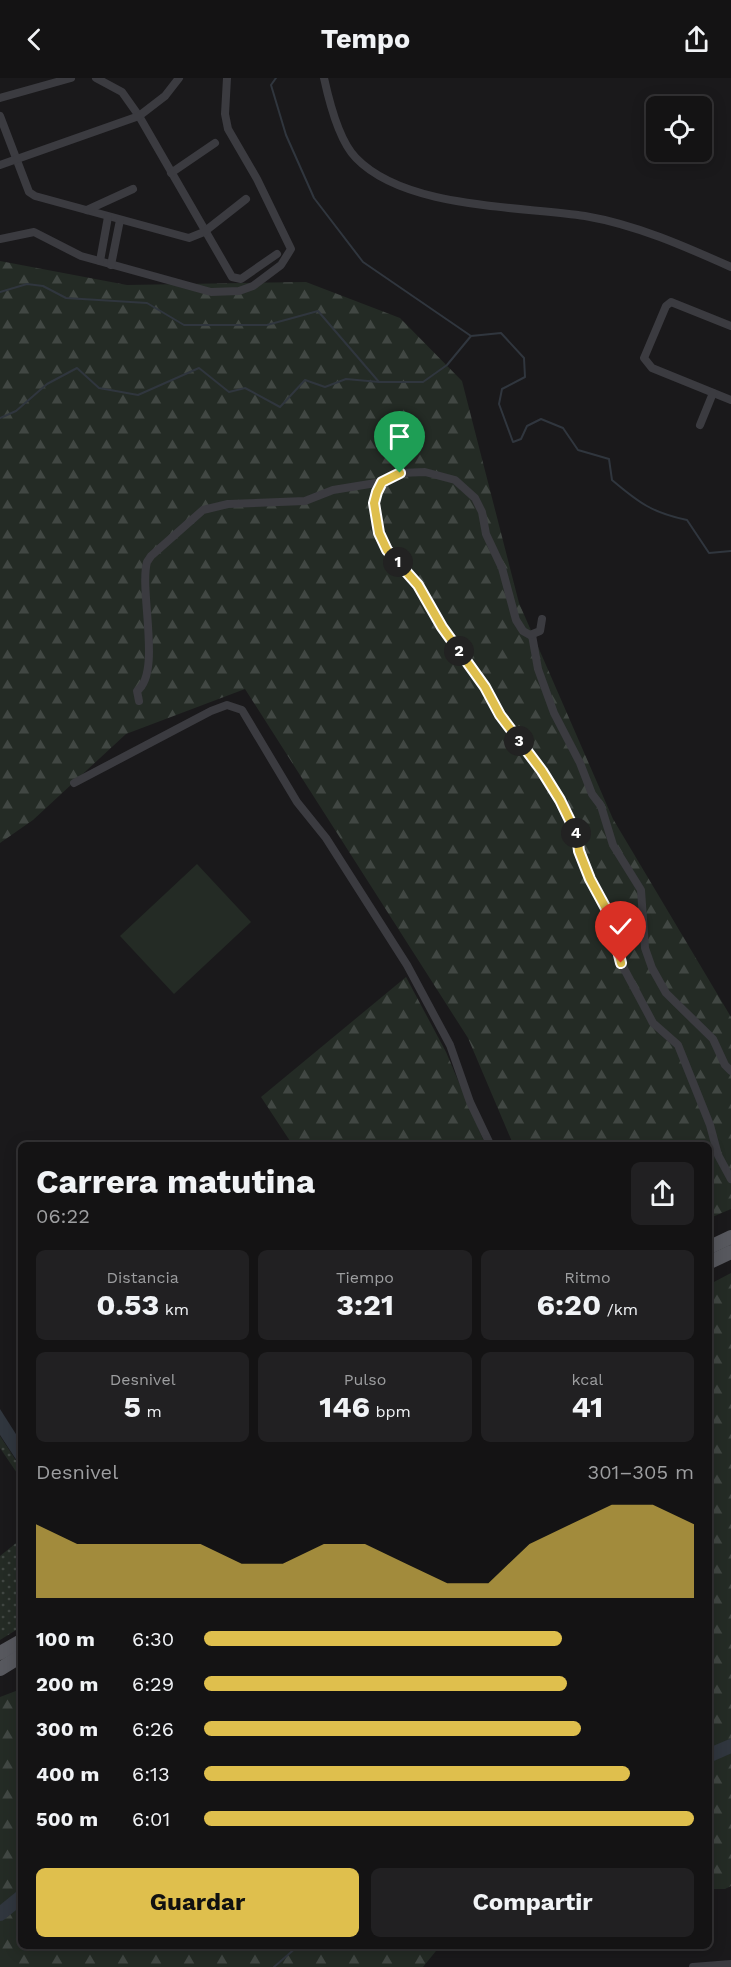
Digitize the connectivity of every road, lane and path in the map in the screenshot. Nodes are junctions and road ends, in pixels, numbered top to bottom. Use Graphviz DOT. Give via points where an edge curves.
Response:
graph roads {
  1 [pos="71,78"];
  2 [pos="96,78"];
  3 [pos="179,78"];
  4 [pos="227,78"];
  5 [pos="324,78"];
  6 [pos="0,98"];
  7 [pos="0,116"];
  8 [pos="139,117"];
  9 [pos="215,143"];
  10 [pos="17,160"];
  11 [pos="0,165"];
  12 [pos="171,173"];
  13 [pos="133,189"];
  14 [pos="246,199"];
  15 [pos="87,210"];
  16 [pos="108,217"];
  17 [pos="120,220"];
  18 [pos="204,232"];
  19 [pos="0,239"];
  20 [pos="277,254"];
  21 [pos="100,261"];
  22 [pos="111,265"];
  23 [pos="731,267"];
  24 [pos="731,326"];
  25 [pos="713,393"];
  26 [pos="731,400"];
  27 [pos="700,425"];
  28 [pos="382,482"];
  29 [pos="542,619"];
  30 [pos="532,635"];
  31 [pos="139,701"];
  32 [pos="74,783"];
  33 [pos="731,1071"];
  34 [pos="489,1142"];
  35 [pos="731,1179"];
  36 [pos="731,1237"];
  37 [pos="712,1246"];
  38 [pos="731,1252"];
  39 [pos="712,1261"];
  40 [pos="18,1643"];
  41 [pos="0,1653"];
  42 [pos="18,1658"];
  43 [pos="0,1668"];
  44 [pos="731,1964"];
  45 [pos="693,1967"];
  1 -- 6 [label="street"];
  2 -- 8 [label="street" via="122,92"];
  3 -- 8 [label="street" via="165,96"];
  4 -- 22 [label="street" via="228,129 258,179 288,243 289,256 267,278 228,292 211,292"];
  5 -- 23 [label="street" via="336,123 355,157 387,181 418,193 507,210 585,216 637,228"];
  7 -- 10 [label="street"];
  8 -- 10 [label="street"];
  8 -- 12 [label="street"];
  9 -- 12 [label="street"];
  10 -- 11 [label="street"];
  10 -- 15 [label="street" via="32,195"];
  12 -- 18 [label="street"];
  13 -- 15 [label="street"];
  14 -- 18 [label="street"];
  15 -- 16 [label="street"];
  16 -- 17 [label="street"];
  16 -- 21 [label="street"];
  17 -- 18 [label="street" via="181,238"];
  17 -- 22 [label="street"];
  18 -- 20 [label="street" via="236,279"];
  19 -- 21 [label="street" via="34,232 81,256"];
  21 -- 22 [label="street"];
  24 -- 25 [label="street" via="671,302 644,358 652,368"];
  25 -- 26 [label="street"];
  25 -- 27 [label="street"];
  28 -- 30 [label="street" via="400,473 425,472 455,480 470,492 479,504 486,534 502,568 512,610 523,631"];
  28 -- 31 [label="street" via="333,490 305,501 228,504 196,514 186,528 147,562 146,611 150,634 146,675 137,691"];
  28 -- 35 [label="street" via="374,503 379,533 387,550 418,585 500,715 560,800 577,835 586,870 609,914 621,963 653,1023 678,1045 718,1155"];
  29 -- 30 [label="street" via="540,631"];
  30 -- 33 [label="street" via="538,669 554,713 589,789 601,806 613,845 641,890 645,948 652,968 666,993 713,1039"];
  32 -- 34 [label="street" via="211,711 227,705 242,710 297,802 326,838 402,956 450,1045"];
  36 -- 37 [label="main road"];
  38 -- 39 [label="main road"];
  40 -- 41 [label="main road"];
  42 -- 43 [label="main road"];
  44 -- 45 [label="street"];
}
